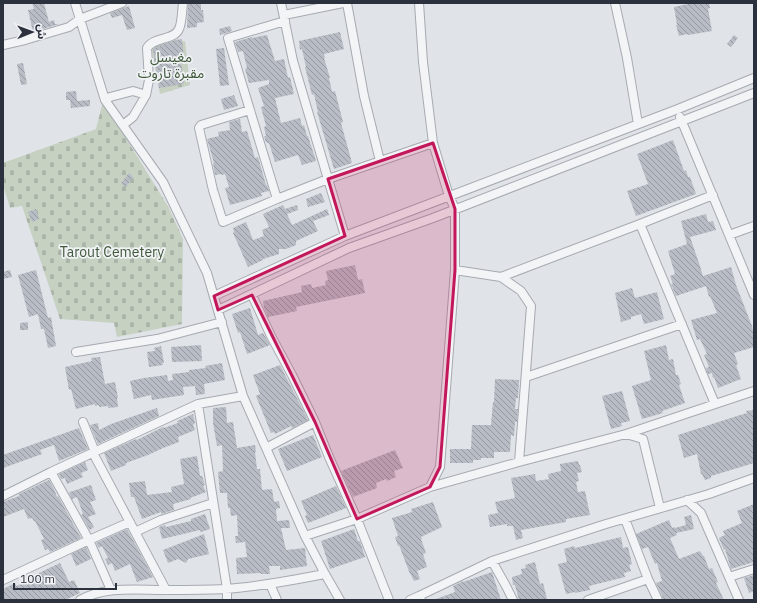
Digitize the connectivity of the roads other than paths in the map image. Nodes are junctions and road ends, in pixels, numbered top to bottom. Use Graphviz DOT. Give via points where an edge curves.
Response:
graph roads {
  1 [pos="75,3"];
  2 [pos="122,3"];
  3 [pos="183,3"];
  4 [pos="281,3"];
  5 [pos="343,3"];
  6 [pos="347,3"];
  7 [pos="419,3"];
  8 [pos="615,3"];
  9 [pos="284,18"];
  10 [pos="80,19"];
  11 [pos="3,45"];
  12 [pos="754,78"];
  13 [pos="740,84"];
  14 [pos="754,93"];
  15 [pos="146,95"];
  16 [pos="105,100"];
  17 [pos="734,101"];
  18 [pos="678,109"];
  19 [pos="250,110"];
  20 [pos="682,121"];
  21 [pos="638,124"];
  22 [pos="123,125"];
  23 [pos="433,143"];
  24 [pos="380,161"];
  25 [pos="328,179"];
  26 [pos="713,195"];
  27 [pos="449,196"];
  28 [pos="277,199"];
  29 [pos="455,209"];
  30 [pos="640,224"];
  31 [pos="754,226"];
  32 [pos="345,236"];
  33 [pos="729,236"];
  34 [pos="454,270"];
  35 [pos="501,277"];
  36 [pos="252,295"];
  37 [pos="754,295"];
  38 [pos="214,296"];
  39 [pos="218,310"];
  40 [pos="222,322"];
  41 [pos="682,324"];
  42 [pos="76,352"];
  43 [pos="526,377"];
  44 [pos="754,391"];
  45 [pos="243,396"];
  46 [pos="198,404"];
  47 [pos="715,404"];
  48 [pos="83,422"];
  49 [pos="315,422"];
  50 [pos="626,434"];
  51 [pos="266,448"];
  52 [pos="94,452"];
  53 [pos="519,462"];
  54 [pos="51,472"];
  55 [pos="754,478"];
  56 [pos="430,487"];
  57 [pos="3,496"];
  58 [pos="687,500"];
  59 [pos="213,503"];
  60 [pos="660,508"];
  61 [pos="357,519"];
  62 [pos="625,519"];
  63 [pos="130,522"];
  64 [pos="134,532"];
  65 [pos="305,536"];
  66 [pos="89,540"];
  67 [pos="492,561"];
  68 [pos="754,569"];
  69 [pos="325,574"];
  70 [pos="729,577"];
  71 [pos="648,579"];
  72 [pos="3,580"];
  73 [pos="270,584"];
  74 [pos="227,589"];
  75 [pos="111,590"];
  76 [pos="166,590"];
  77 [pos="420,598"];
  78 [pos="80,600"];
  79 [pos="227,600"];
  80 [pos="277,600"];
  81 [pos="340,600"];
  82 [pos="389,600"];
  83 [pos="410,600"];
  84 [pos="513,600"];
  85 [pos="588,600"];
  86 [pos="658,600"];
  87 [pos="739,600"];
  1 -- 10 [label="street"];
  2 -- 10 [label="street"];
  3 -- 15 [label="street" via="177,33 154,41 147,48 149,80"];
  4 -- 9 [label="street"];
  5 -- 9 [label="street"];
  6 -- 24 [label="street" via="364,96"];
  7 -- 23 [label="street"];
  8 -- 21 [label="street"];
  9 -- 19 [label="street" via="228,38"];
  9 -- 25 [label="street" via="293,61"];
  10 -- 11 [label="street" via="69,27"];
  10 -- 16 [label="street"];
  12 -- 13 [label="street"];
  13 -- 17 [label="street"];
  13 -- 18 [label="street"];
  14 -- 17 [label="street"];
  15 -- 16 [label="street" via="133,91 110,96"];
  15 -- 22 [label="street" via="133,117"];
  16 -- 22 [label="street"];
  17 -- 20 [label="street"];
  18 -- 20 [label="street"];
  18 -- 21 [label="street"];
  19 -- 28 [label="street"];
  19 -- 28 [label="street" via="201,125 199,128 223,222"];
  20 -- 26 [label="street"];
  20 -- 29 [label="street"];
  21 -- 27 [label="street"];
  22 -- 38 [label="street" via="162,182 207,273"];
  23 -- 24 [label="street"];
  23 -- 27 [label="street"];
  24 -- 25 [label="street"];
  25 -- 28 [label="street"];
  25 -- 32 [label="street"];
  26 -- 30 [label="street"];
  26 -- 33 [label="street"];
  27 -- 29 [label="street"];
  27 -- 32 [label="street"];
  29 -- 34 [label="street"];
  29 -- 36 [label="street" via="349,248"];
  30 -- 35 [label="street"];
  30 -- 41 [label="street"];
  31 -- 33 [label="street"];
  32 -- 38 [label="street"];
  33 -- 37 [label="street"];
  34 -- 35 [label="street"];
  34 -- 56 [label="street" via="440,467"];
  35 -- 43 [label="street" via="521,291 531,306"];
  36 -- 39 [label="street"];
  36 -- 49 [label="street"];
  38 -- 39 [label="street"];
  39 -- 40 [label="street"];
  40 -- 42 [label="street" via="157,338"];
  40 -- 45 [label="street"];
  41 -- 43 [label="street"];
  41 -- 47 [label="street"];
  43 -- 53 [label="street"];
  44 -- 47 [label="street"];
  45 -- 46 [label="street"];
  45 -- 51 [label="street"];
  46 -- 52 [label="street"];
  46 -- 59 [label="street"];
  47 -- 50 [label="street"];
  48 -- 52 [label="street"];
  49 -- 51 [label="street"];
  49 -- 61 [label="street"];
  50 -- 53 [label="street"];
  50 -- 60 [label="street" via="643,439"];
  51 -- 65 [label="street"];
  52 -- 54 [label="street"];
  52 -- 63 [label="street"];
  53 -- 56 [label="street"];
  54 -- 57 [label="street"];
  54 -- 66 [label="street"];
  55 -- 58 [label="street"];
  56 -- 61 [label="street"];
  58 -- 60 [label="street"];
  58 -- 70 [label="street" via="701,513"];
  59 -- 64 [label="street"];
  59 -- 74 [label="street"];
  60 -- 62 [label="street"];
  61 -- 65 [label="street"];
  61 -- 82 [label="street"];
  62 -- 67 [label="street"];
  62 -- 71 [label="street"];
  63 -- 64 [label="street"];
  63 -- 66 [label="street"];
  64 -- 76 [label="street"];
  65 -- 69 [label="street"];
  66 -- 72 [label="street"];
  66 -- 75 [label="street"];
  67 -- 77 [label="street"];
  67 -- 84 [label="street"];
  68 -- 70 [label="street"];
  69 -- 73 [label="street"];
  69 -- 81 [label="street"];
  70 -- 87 [label="street"];
  71 -- 85 [label="street"];
  71 -- 86 [label="street"];
  73 -- 74 [label="street"];
  73 -- 80 [label="street"];
  74 -- 76 [label="street"];
  74 -- 79 [label="street"];
  75 -- 76 [label="street"];
  75 -- 78 [label="street"];
  77 -- 83 [label="street"];
}
